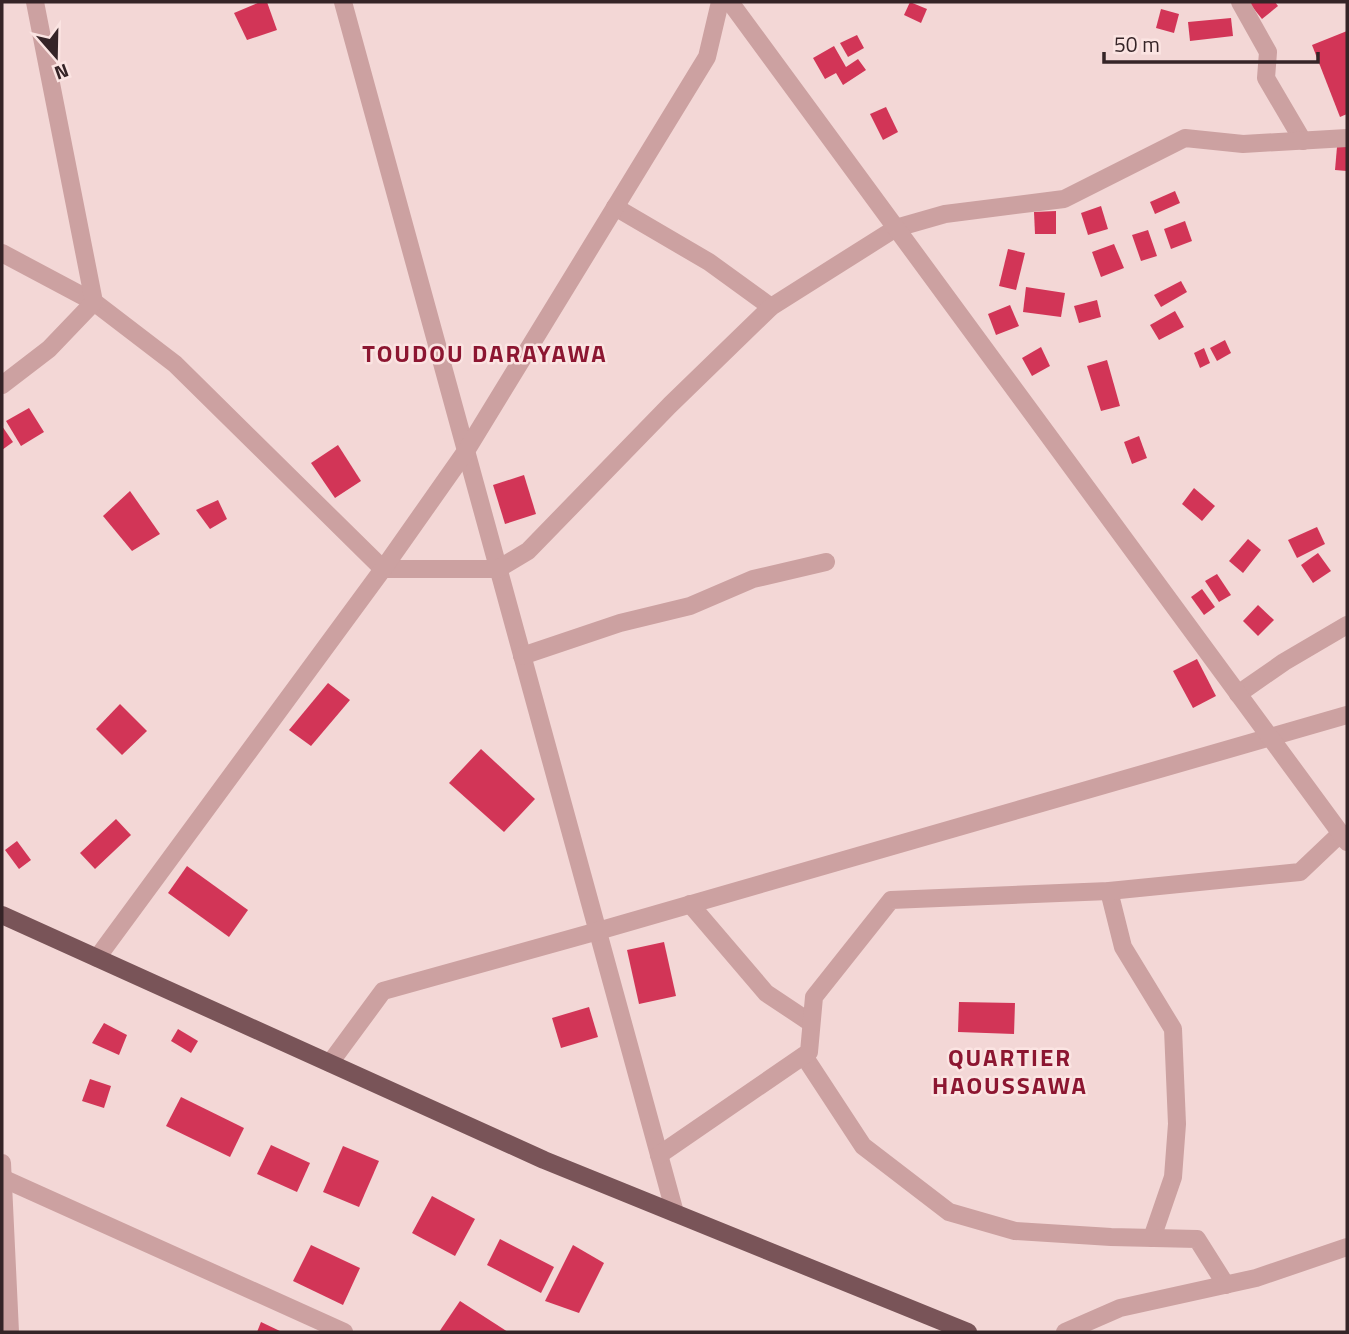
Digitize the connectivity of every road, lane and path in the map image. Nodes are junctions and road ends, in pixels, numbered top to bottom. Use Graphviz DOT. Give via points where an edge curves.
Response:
graph roads {
  1 [pos="35,2"];
  2 [pos="343,2"];
  3 [pos="720,2"];
  4 [pos="730,2"];
  5 [pos="1240,2"];
  6 [pos="1347,138"];
  7 [pos="1303,141"];
  8 [pos="615,207"];
  9 [pos="896,228"];
  10 [pos="2,253"];
  11 [pos="94,302"];
  12 [pos="771,307"];
  13 [pos="2,385"];
  14 [pos="466,451"];
  15 [pos="826,562"];
  16 [pos="383,569"];
  17 [pos="498,569"];
  18 [pos="1347,625"];
  19 [pos="522,656"];
  20 [pos="1238,694"];
  21 [pos="1347,715"];
  22 [pos="1270,737"];
  23 [pos="1344,838"];
  24 [pos="1109,891"];
  25 [pos="690,904"];
  26 [pos="2,915"];
  27 [pos="598,931"];
  28 [pos="97,958"];
  29 [pos="811,1023"];
  30 [pos="804,1056"];
  31 [pos="330,1063"];
  32 [pos="659,1155"];
  33 [pos="2,1163"];
  34 [pos="2,1178"];
  35 [pos="675,1213"];
  36 [pos="1152,1238"];
  37 [pos="1347,1247"];
  38 [pos="1226,1285"];
  39 [pos="10,1332"];
  40 [pos="344,1332"];
  41 [pos="968,1332"];
  42 [pos="1065,1332"];
  1 -- 11 [label="street"];
  2 -- 14 [label="street"];
  3 -- 8 [label="street" via="707,57"];
  4 -- 9 [label="street"];
  5 -- 7 [label="street" via="1268,52 1266,78"];
  6 -- 7 [label="street"];
  7 -- 9 [label="street" via="1243,144 1185,138 1064,199 944,215"];
  8 -- 12 [label="street" via="709,262"];
  8 -- 14 [label="street"];
  9 -- 12 [label="street"];
  9 -- 20 [label="street"];
  10 -- 11 [label="street"];
  11 -- 13 [label="street" via="49,349"];
  11 -- 16 [label="street" via="175,365"];
  12 -- 17 [label="street" via="528,551"];
  14 -- 16 [label="street"];
  14 -- 17 [label="street"];
  15 -- 19 [label="street" via="753,579 690,606 620,623"];
  16 -- 17 [label="street"];
  16 -- 28 [label="street"];
  17 -- 19 [label="street"];
  18 -- 20 [label="street"];
  19 -- 27 [label="street"];
  20 -- 22 [label="street"];
  21 -- 22 [label="street"];
  22 -- 23 [label="street"];
  22 -- 25 [label="street"];
  23 -- 24 [label="street" via="1300,872"];
  24 -- 29 [label="street" via="891,900 814,997"];
  24 -- 36 [label="street" via="1123,947 1173,1028 1174,1177"];
  25 -- 27 [label="street"];
  25 -- 29 [label="street" via="766,993"];
  26 -- 28 [label="main road"];
  27 -- 31 [label="street" via="383,991"];
  27 -- 32 [label="street"];
  28 -- 31 [label="main road"];
  29 -- 30 [label="street" via="809,1052"];
  30 -- 32 [label="street"];
  30 -- 36 [label="street" via="863,1146 949,1212 1015,1231"];
  31 -- 35 [label="main road" via="544,1160"];
  32 -- 35 [label="street"];
  33 -- 34 [label="street"];
  34 -- 39 [label="street"];
  34 -- 40 [label="street"];
  35 -- 41 [label="main road"];
  36 -- 38 [label="street" via="1198,1239"];
  37 -- 38 [label="street"];
  38 -- 42 [label="street" via="1120,1308"];
}
